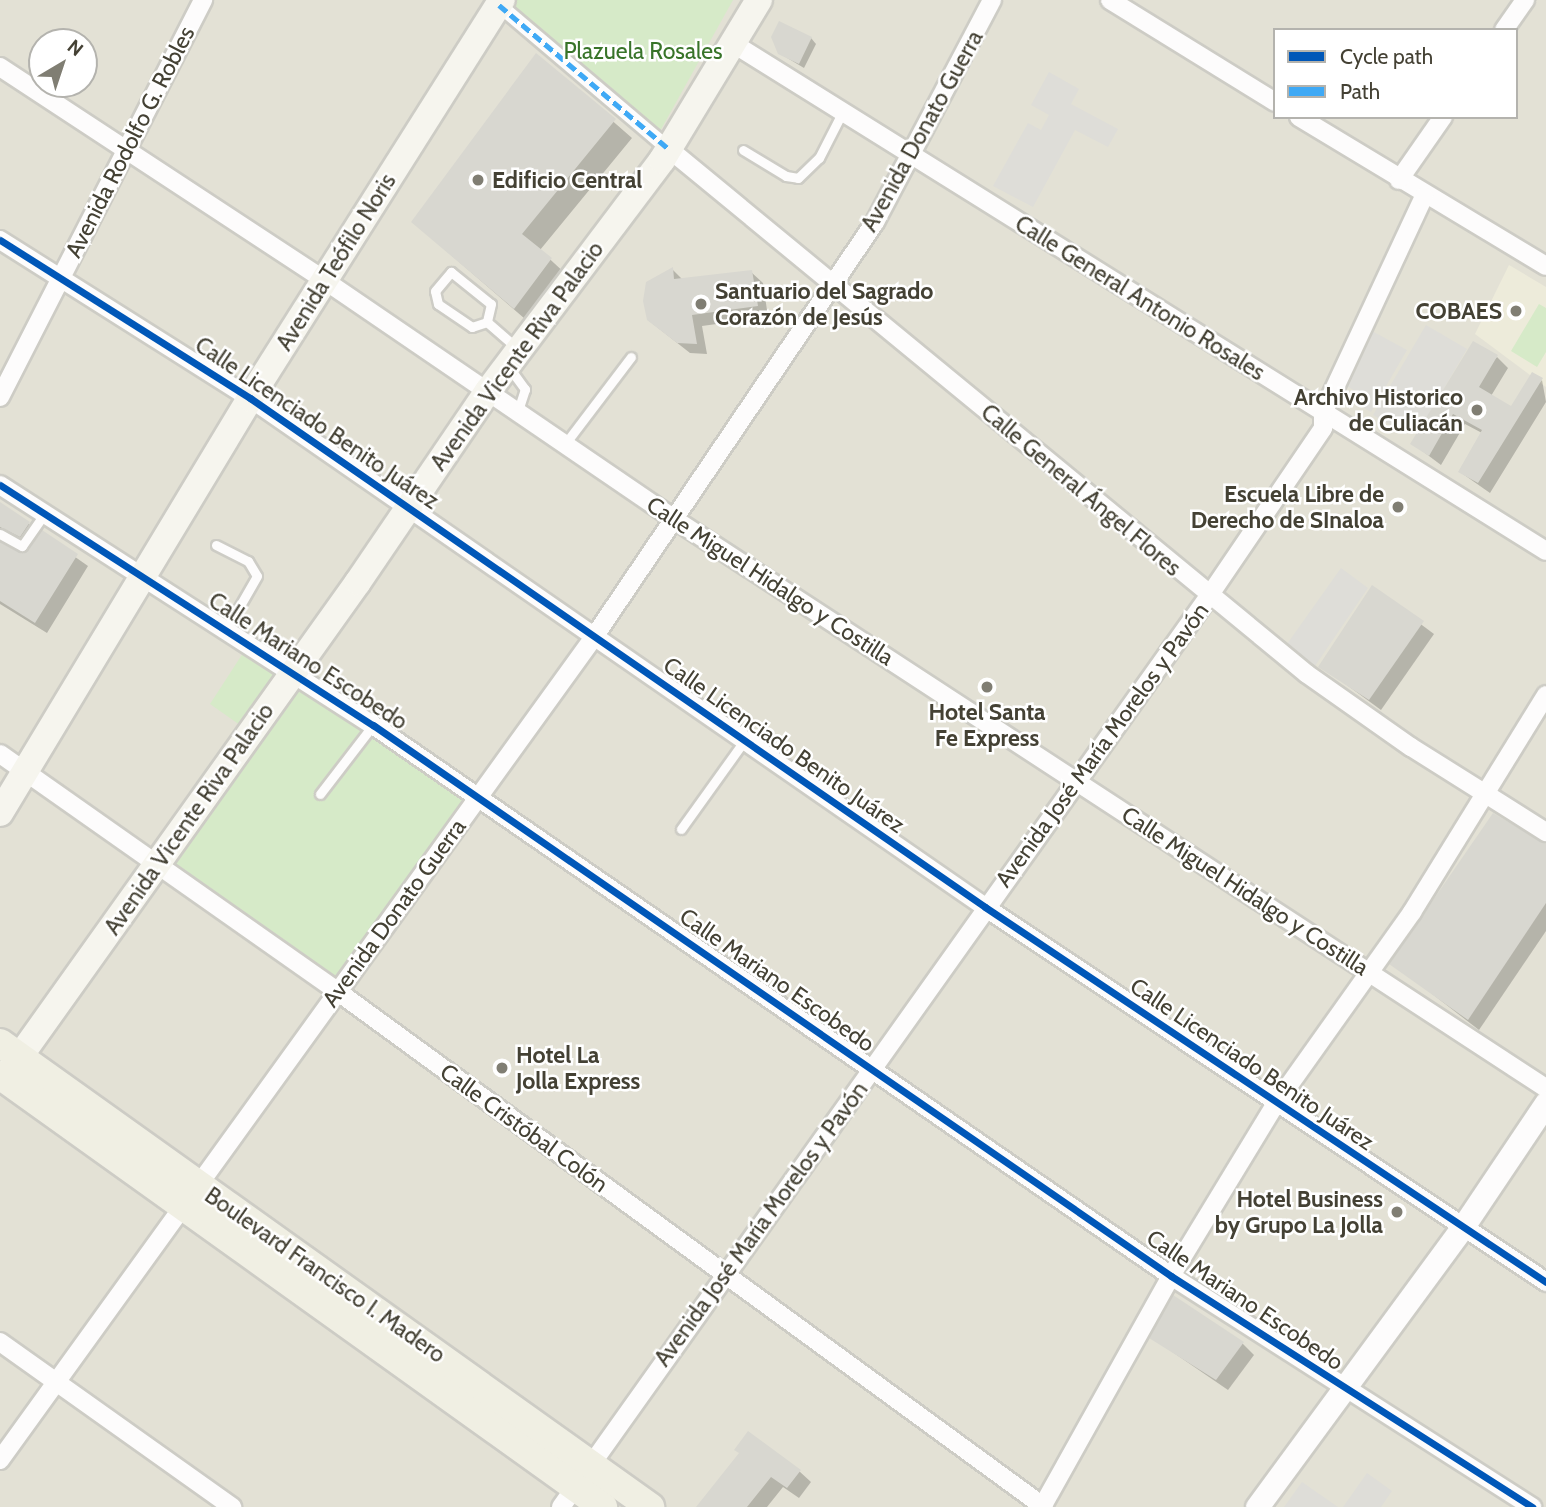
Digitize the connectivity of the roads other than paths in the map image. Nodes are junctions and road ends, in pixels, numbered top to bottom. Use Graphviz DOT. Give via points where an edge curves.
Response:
graph roads {
  1 [pos="203,0"];
  2 [pos="759,0"];
  3 [pos="992,0"];
  4 [pos="1110,0"];
  5 [pos="1525,0"];
  6 [pos="500,2"];
  7 [pos="1133,6"];
  8 [pos="1505,28"];
  9 [pos="734,44"];
  10 [pos="0,67"];
  11 [pos="1273,101"];
  12 [pos="844,111"];
  13 [pos="1302,119"];
  14 [pos="1442,119"];
  15 [pos="669,149"];
  16 [pos="743,150"];
  17 [pos="126,151"];
  18 [pos="914,154"];
  19 [pos="1399,180"];
  20 [pos="1424,196"];
  21 [pos="0,240"];
  22 [pos="1546,266"];
  23 [pos="61,278"];
  24 [pos="324,280"];
  25 [pos="833,283"];
  26 [pos="487,322"];
  27 [pos="513,357"];
  28 [pos="631,357"];
  29 [pos="488,391"];
  30 [pos="0,397"];
  31 [pos="250,398"];
  32 [pos="518,411"];
  33 [pos="1323,413"];
  34 [pos="565,444"];
  35 [pos="0,485"];
  36 [pos="408,506"];
  37 [pos="45,513"];
  38 [pos="674,519"];
  39 [pos="0,534"];
  40 [pos="216,545"];
  41 [pos="1546,551"];
  42 [pos="144,577"];
  43 [pos="1209,596"];
  44 [pos="226,630"];
  45 [pos="594,637"];
  46 [pos="293,673"];
  47 [pos="1546,695"];
  48 [pos="373,725"];
  49 [pos="744,741"];
  50 [pos="0,754"];
  51 [pos="25,772"];
  52 [pos="1077,782"];
  53 [pos="320,794"];
  54 [pos="477,797"];
  55 [pos="1486,797"];
  56 [pos="0,813"];
  57 [pos="681,830"];
  58 [pos="1546,832"];
  59 [pos="158,864"];
  60 [pos="985,907"];
  61 [pos="1371,972"];
  62 [pos="337,991"];
  63 [pos="5,1068"];
  64 [pos="872,1069"];
  65 [pos="1546,1088"];
  66 [pos="1546,1102"];
  67 [pos="1275,1105"];
  68 [pos="190,1195"];
  69 [pos="1464,1225"];
  70 [pos="724,1274"];
  71 [pos="1171,1276"];
  72 [pos="1546,1282"];
  73 [pos="0,1342"];
  74 [pos="56,1382"];
  75 [pos="1344,1390"];
  76 [pos="0,1460"];
  77 [pos="575,1486"];
  78 [pos="1043,1506"];
  79 [pos="232,1507"];
  80 [pos="603,1507"];
  81 [pos="650,1507"];
  82 [pos="1257,1507"];
  83 [pos="1532,1507"];
  1 -- 17 [label="street, Avenida Rodolfo G. Robles"];
  2 -- 9 [label="main road, Avenida Vicente Riva Palacio"];
  3 -- 18 [label="street, Avenida Donato Guerra"];
  4 -- 7 [label="street"];
  5 -- 8 [label="street"];
  6 -- 15 [label="street"];
  6 -- 24 [label="main road, Avenida Teófilo Noris"];
  7 -- 11 [label="street"];
  9 -- 12 [label="street, Calle General Antonio Rosales"];
  9 -- 15 [label="main road, Avenida Vicente Riva Palacio"];
  10 -- 17 [label="street, Calle Miguel Hidalgo y Costilla"];
  12 -- 16 [label="lane" via="819,158 798,178 786,176"];
  12 -- 18 [label="street, Calle General Antonio Rosales"];
  13 -- 19 [label="street"];
  14 -- 19 [label="street"];
  15 -- 25 [label="street, Calle General Ángel Flores"];
  15 -- 27 [label="main road, Avenida Vicente Riva Palacio"];
  17 -- 23 [label="street, Avenida Rodolfo G. Robles"];
  17 -- 24 [label="street, Calle Miguel Hidalgo y Costilla"];
  18 -- 25 [label="street, Avenida Donato Guerra"];
  18 -- 33 [label="street, Calle General Antonio Rosales"];
  19 -- 20 [label="street"];
  20 -- 22 [label="street"];
  20 -- 33 [label="street, Avenida José María Morelos y Pavón"];
  21 -- 23 [label="street, Calle Licenciado Benito Juárez"];
  23 -- 30 [label="street, Avenida Rodolfo G. Robles"];
  23 -- 31 [label="street, Calle Licenciado Benito Juárez"];
  24 -- 29 [label="street, Calle Miguel Hidalgo y Costilla"];
  24 -- 31 [label="main road, Avenida Teófilo Noris"];
  25 -- 38 [label="street, Avenida Donato Guerra"];
  25 -- 43 [label="street, Calle General Ángel Flores"];
  26 -- 26 [label="lane" via="491,304 457,274 445,275 435,290 438,304 472,327"];
  26 -- 27 [label="lane"];
  27 -- 29 [label="main road, Avenida Vicente Riva Palacio"];
  27 -- 32 [label="lane" via="525,389"];
  28 -- 34 [label="lane"];
  29 -- 32 [label="street, Calle Miguel Hidalgo y Costilla"];
  29 -- 36 [label="main road, Avenida Vicente Riva Palacio"];
  31 -- 36 [label="street, Calle Licenciado Benito Juárez"];
  31 -- 42 [label="main road, Avenida Teófilo Noris"];
  32 -- 34 [label="street, Calle Miguel Hidalgo y Costilla"];
  33 -- 41 [label="street, Calle General Antonio Rosales"];
  33 -- 43 [label="street, Avenida José María Morelos y Pavón" via="1323,428"];
  34 -- 38 [label="street, Calle Miguel Hidalgo y Costilla"];
  35 -- 37 [label="street, Calle Mariano Escobedo"];
  36 -- 45 [label="street, Calle Licenciado Benito Juárez"];
  36 -- 46 [label="main road, Avenida Vicente Riva Palacio"];
  37 -- 39 [label="lane" via="22,546"];
  37 -- 42 [label="street, Calle Mariano Escobedo"];
  38 -- 45 [label="street, Avenida Donato Guerra"];
  38 -- 52 [label="street, Calle Miguel Hidalgo y Costilla"];
  40 -- 44 [label="lane" via="248,561 257,576"];
  42 -- 44 [label="street, Calle Mariano Escobedo"];
  42 -- 51 [label="main road, Avenida Teófilo Noris"];
  43 -- 52 [label="street, Avenida José María Morelos y Pavón"];
  43 -- 55 [label="street, Calle General Ángel Flores" via="1307,674"];
  44 -- 46 [label="street, Calle Mariano Escobedo"];
  45 -- 49 [label="street, Calle Licenciado Benito Juárez"];
  45 -- 54 [label="street, Avenida Donato Guerra"];
  46 -- 48 [label="street, Calle Mariano Escobedo"];
  46 -- 59 [label="main road, Avenida Vicente Riva Palacio"];
  47 -- 55 [label="street"];
  48 -- 53 [label="lane"];
  48 -- 54 [label="street, Calle Mariano Escobedo"];
  49 -- 57 [label="lane"];
  49 -- 60 [label="street, Calle Licenciado Benito Juárez"];
  50 -- 51 [label="street, Calle Cristóbal Colón"];
  51 -- 56 [label="main road, Avenida Teófilo Noris"];
  51 -- 59 [label="street, Calle Cristóbal Colón"];
  52 -- 60 [label="street, Avenida José María Morelos y Pavón"];
  52 -- 61 [label="street, Calle Miguel Hidalgo y Costilla"];
  54 -- 62 [label="street, Avenida Donato Guerra"];
  54 -- 64 [label="street, Calle Mariano Escobedo"];
  55 -- 58 [label="street, Calle General Ángel Flores"];
  55 -- 61 [label="street"];
  59 -- 62 [label="street, Calle Cristóbal Colón"];
  59 -- 63 [label="main road, Avenida Vicente Riva Palacio"];
  60 -- 64 [label="street, Avenida José María Morelos y Pavón"];
  60 -- 67 [label="street, Calle Licenciado Benito Juárez"];
  61 -- 65 [label="street, Calle Miguel Hidalgo y Costilla"];
  61 -- 67 [label="street"];
  62 -- 68 [label="street, Avenida Donato Guerra"];
  62 -- 70 [label="street, Calle Cristóbal Colón"];
  63 -- 68 [label="main road, Boulevard Francisco I. Madero"];
  64 -- 70 [label="street, Avenida José María Morelos y Pavón"];
  64 -- 71 [label="street, Calle Mariano Escobedo"];
  66 -- 69 [label="street"];
  67 -- 69 [label="street, Calle Licenciado Benito Juárez"];
  67 -- 71 [label="street"];
  68 -- 74 [label="street, Avenida Donato Guerra"];
  68 -- 77 [label="main road, Boulevard Francisco I. Madero"];
  69 -- 72 [label="street, Calle Licenciado Benito Juárez"];
  69 -- 75 [label="street"];
  70 -- 77 [label="street, Avenida José María Morelos y Pavón"];
  70 -- 78 [label="street, Calle Cristóbal Colón"];
  71 -- 75 [label="street, Calle Mariano Escobedo"];
  71 -- 78 [label="street"];
  73 -- 74 [label="street"];
  74 -- 76 [label="street, Avenida Donato Guerra"];
  74 -- 79 [label="street"];
  75 -- 82 [label="street"];
  75 -- 83 [label="street, Calle Mariano Escobedo"];
  77 -- 80 [label="main road, Boulevard Francisco I. Madero"];
  77 -- 81 [label="main road, Boulevard Francisco I. Madero"];
}
